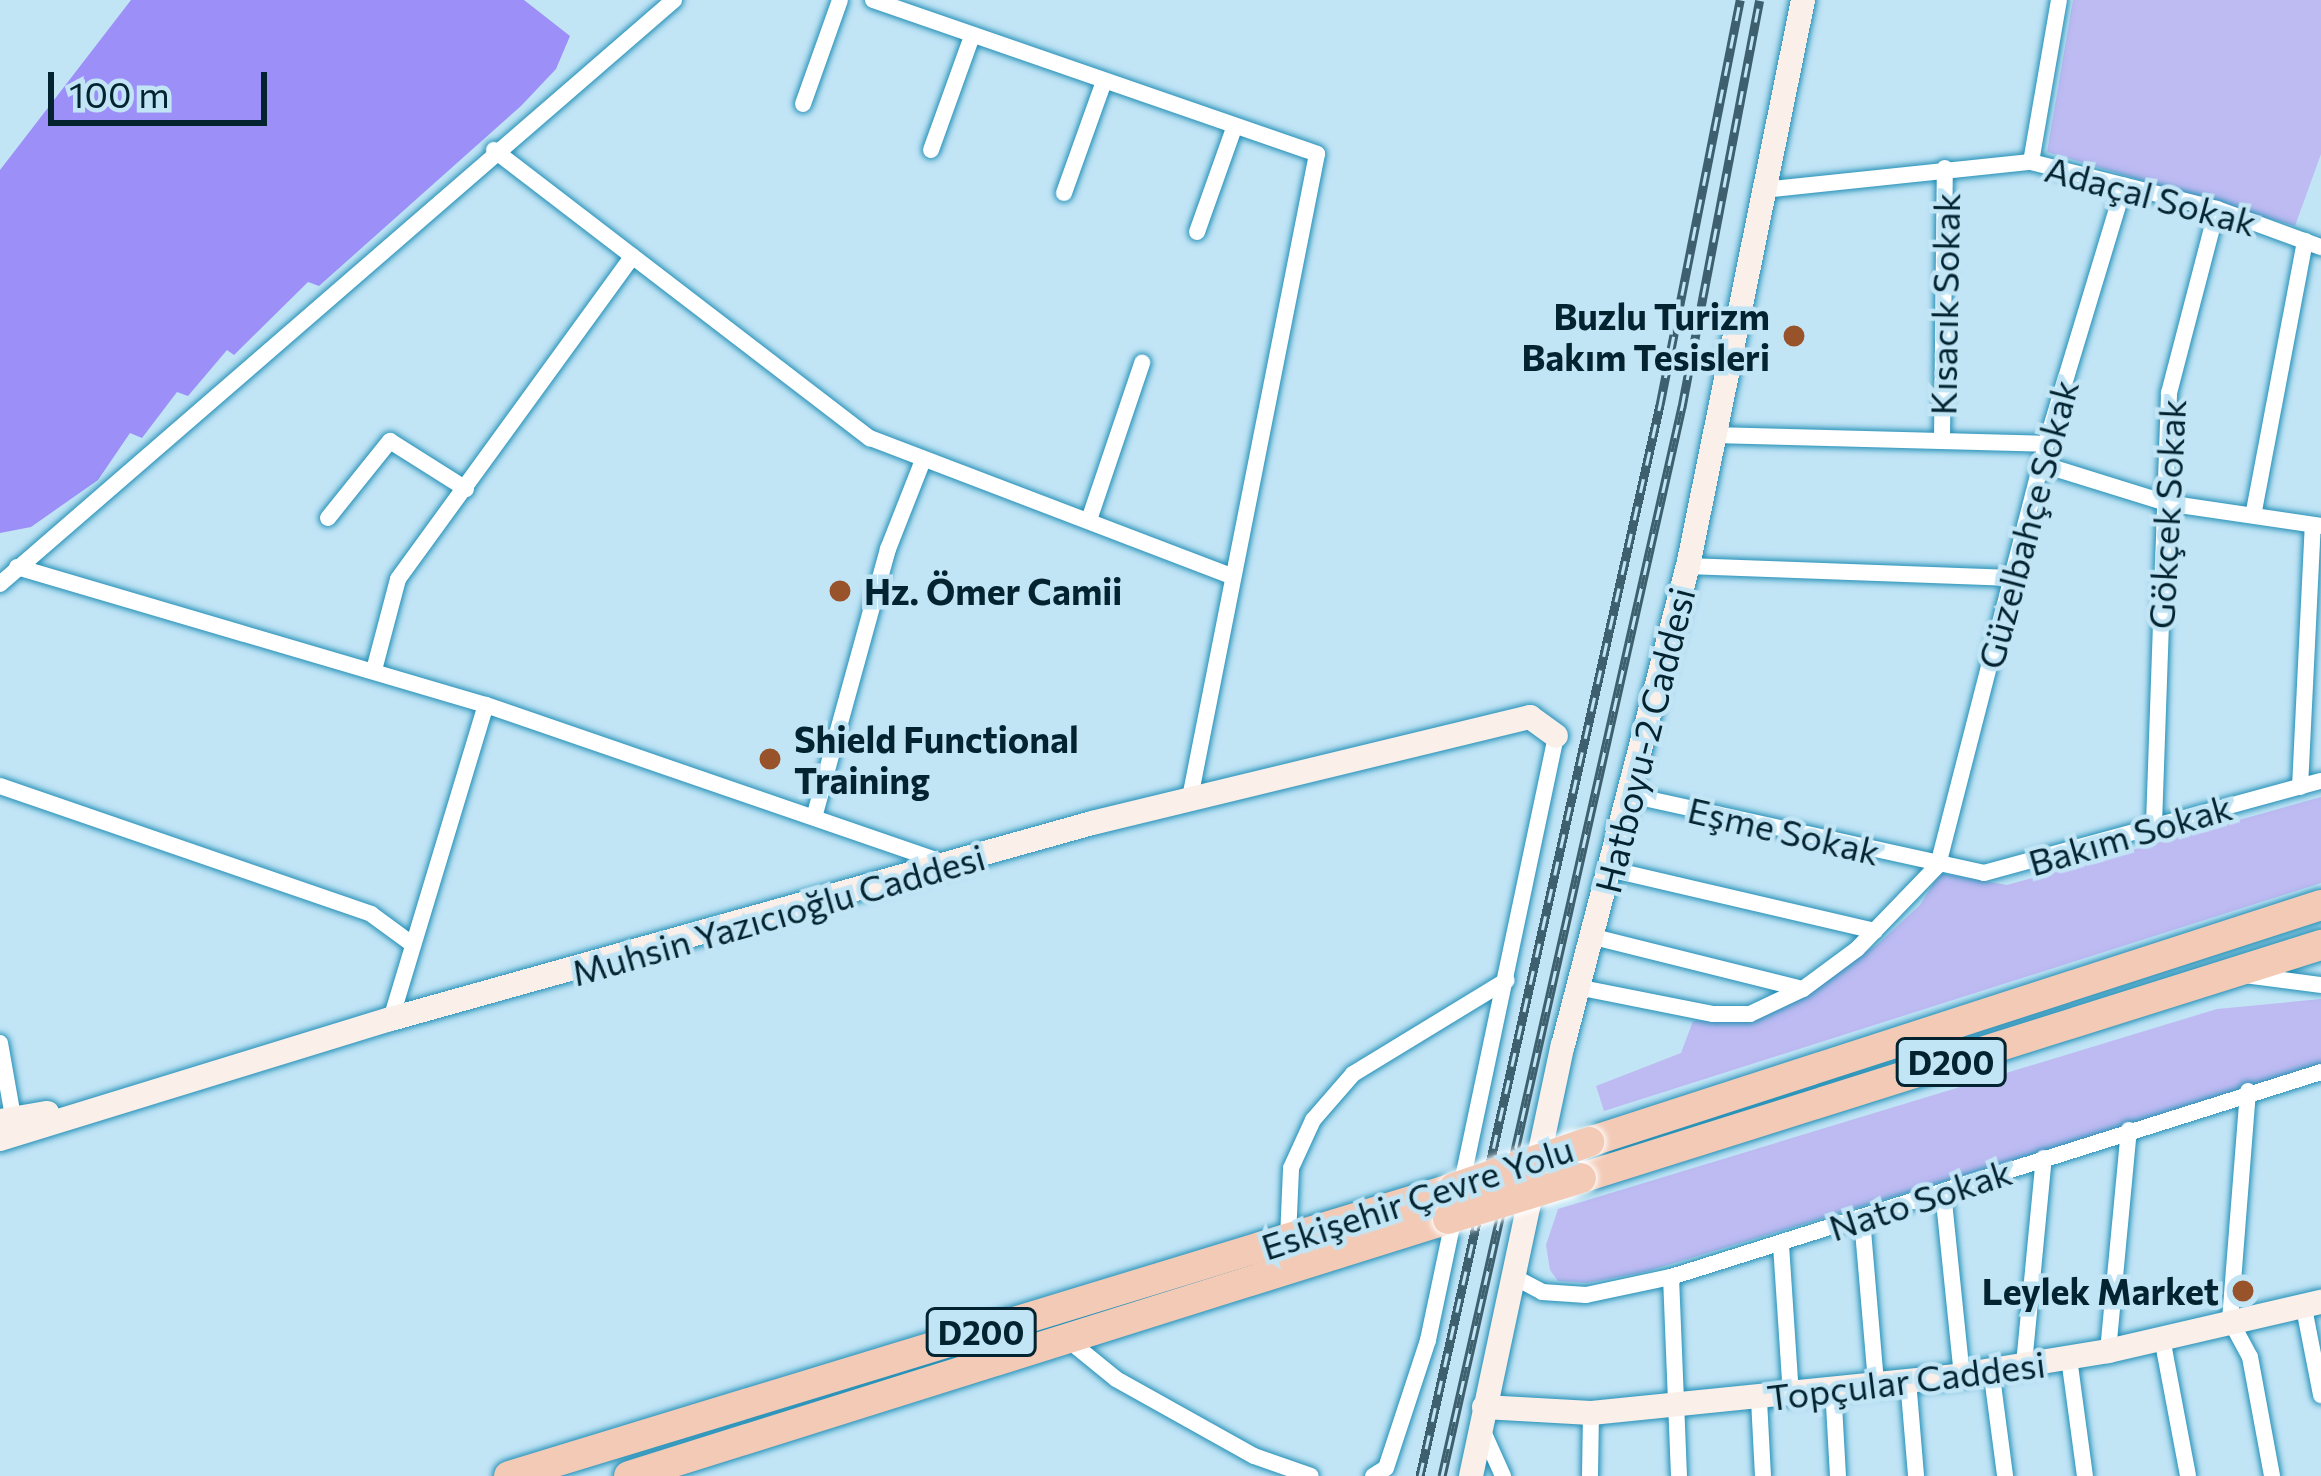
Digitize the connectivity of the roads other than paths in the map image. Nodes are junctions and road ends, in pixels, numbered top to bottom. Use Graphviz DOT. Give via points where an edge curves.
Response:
graph roads {
  1 [pos="674,0"];
  2 [pos="840,0"];
  3 [pos="873,0"];
  4 [pos="1803,0"];
  5 [pos="2059,0"];
  6 [pos="972,36"];
  7 [pos="1104,82"];
  8 [pos="803,104"];
  9 [pos="1234,128"];
  10 [pos="931,149"];
  11 [pos="494,150"];
  12 [pos="2031,162"];
  13 [pos="1946,168"];
  14 [pos="2124,184"];
  15 [pos="1763,190"];
  16 [pos="1064,193"];
  17 [pos="2217,209"];
  18 [pos="1197,232"];
  19 [pos="2313,244"];
  20 [pos="633,256"];
  21 [pos="1142,363"];
  22 [pos="1712,435"];
  23 [pos="1942,440"];
  24 [pos="2046,444"];
  25 [pos="922,460"];
  26 [pos="2042,464"];
  27 [pos="466,489"];
  28 [pos="2166,503"];
  29 [pos="2254,511"];
  30 [pos="1090,517"];
  31 [pos="328,518"];
  32 [pos="2317,526"];
  33 [pos="1688,566"];
  34 [pos="17,567"];
  35 [pos="1232,577"];
  36 [pos="2012,578"];
  37 [pos="0,584"];
  38 [pos="374,670"];
  39 [pos="486,705"];
  40 [pos="1556,736"];
  41 [pos="2321,781"];
  42 [pos="0,786"];
  43 [pos="2300,787"];
  44 [pos="1630,795"];
  45 [pos="1190,798"];
  46 [pos="815,814"];
  47 [pos="2154,824"];
  48 [pos="1938,865"];
  49 [pos="952,866"];
  50 [pos="1613,870"];
  51 [pos="2321,905"];
  52 [pos="1875,931"];
  53 [pos="1594,937"];
  54 [pos="412,944"];
  55 [pos="2321,946"];
  56 [pos="2235,974"];
  57 [pos="1507,980"];
  58 [pos="2321,985"];
  59 [pos="1582,988"];
  60 [pos="1803,989"];
  61 [pos="391,1019"];
  62 [pos="0,1043"];
  63 [pos="2321,1072"];
  64 [pos="2248,1091"];
  65 [pos="7,1128"];
  66 [pos="2129,1130"];
  67 [pos="2044,1158"];
  68 [pos="1943,1192"];
  69 [pos="1862,1219"];
  70 [pos="1288,1238"];
  71 [pos="1781,1244"];
  72 [pos="1671,1277"];
  73 [pos="1518,1279"];
  74 [pos="2312,1302"];
  75 [pos="2230,1319"];
  76 [pos="1067,1339"];
  77 [pos="2162,1339"];
  78 [pos="2108,1351"];
  79 [pos="2069,1358"];
  80 [pos="2024,1364"];
  81 [pos="1991,1369"];
  82 [pos="1962,1375"];
  83 [pos="1907,1380"];
  84 [pos="1876,1384"];
  85 [pos="1833,1387"];
  86 [pos="2321,1395"];
  87 [pos="1791,1396"];
  88 [pos="1759,1400"];
  89 [pos="1674,1406"];
  90 [pos="1591,1413"];
  91 [pos="1483,1417"];
  92 [pos="509,1476"];
  93 [pos="628,1476"];
  94 [pos="1311,1476"];
  95 [pos="1373,1476"];
  96 [pos="1471,1476"];
  97 [pos="1503,1476"];
  98 [pos="1590,1476"];
  99 [pos="1679,1476"];
  100 [pos="1763,1476"];
  101 [pos="1838,1476"];
  102 [pos="1916,1476"];
  103 [pos="2005,1476"];
  104 [pos="2086,1476"];
  105 [pos="2188,1476"];
  106 [pos="2272,1476"];
  1 -- 11 [label="street"];
  2 -- 8 [label="street"];
  3 -- 6 [label="street"];
  4 -- 15 [label="street, Hatboyu-2 Caddesi"];
  5 -- 12 [label="street"];
  6 -- 7 [label="street"];
  6 -- 10 [label="street"];
  7 -- 9 [label="street"];
  7 -- 16 [label="street"];
  9 -- 18 [label="street"];
  9 -- 35 [label="street" via="1317,154"];
  11 -- 20 [label="street"];
  11 -- 34 [label="street"];
  12 -- 13 [label="street, Adaçal Sokak"];
  12 -- 14 [label="street, Adaçal Sokak"];
  13 -- 15 [label="street, Adaçal Sokak"];
  13 -- 23 [label="street, Kısacık Sokak"];
  14 -- 17 [label="street, Adaçal Sokak"];
  14 -- 24 [label="street, Güzelbahçe Sokak"];
  15 -- 22 [label="street, Hatboyu-2 Caddesi"];
  17 -- 19 [label="street, Adaçal Sokak"];
  17 -- 28 [label="street, Gökçek Sokak" via="2169,393"];
  19 -- 29 [label="street"];
  20 -- 25 [label="street" via="870,438"];
  20 -- 27 [label="street"];
  21 -- 30 [label="street"];
  22 -- 23 [label="street"];
  22 -- 33 [label="street, Hatboyu-2 Caddesi"];
  23 -- 24 [label="street"];
  24 -- 26 [label="street, Güzelbahçe Sokak"];
  25 -- 30 [label="street"];
  25 -- 46 [label="street" via="888,548"];
  26 -- 28 [label="street"];
  26 -- 36 [label="street, Güzelbahçe Sokak"];
  27 -- 31 [label="street" via="390,441"];
  27 -- 38 [label="street" via="398,579"];
  28 -- 29 [label="street"];
  28 -- 47 [label="street, Gökçek Sokak"];
  29 -- 32 [label="street"];
  30 -- 35 [label="street"];
  32 -- 43 [label="street"];
  33 -- 36 [label="street"];
  33 -- 44 [label="street, Hatboyu-2 Caddesi"];
  34 -- 37 [label="street"];
  34 -- 38 [label="street"];
  35 -- 45 [label="street"];
  36 -- 48 [label="street, Güzelbahçe Sokak"];
  38 -- 39 [label="street"];
  39 -- 46 [label="street"];
  39 -- 54 [label="street"];
  40 -- 45 [label="street, Muhsin Yazıcıoğlu Caddesi" via="1530,717"];
  40 -- 57 [label="street"];
  41 -- 43 [label="street, Bakım Sokak"];
  42 -- 54 [label="street" via="371,914"];
  43 -- 47 [label="street, Bakım Sokak"];
  44 -- 48 [label="street, Eşme Sokak"];
  44 -- 50 [label="street, Hatboyu-2 Caddesi"];
  45 -- 49 [label="street, Muhsin Yazıcıoğlu Caddesi"];
  46 -- 49 [label="street"];
  47 -- 48 [label="street, Bakım Sokak" via="2029,865 1984,873"];
  48 -- 52 [label="street"];
  49 -- 61 [label="street, Muhsin Yazıcıoğlu Caddesi"];
  50 -- 52 [label="street"];
  50 -- 53 [label="street, Hatboyu-2 Caddesi"];
  51 -- 70 [label="highway, Eskişehir Çevre Yolu / D200, bridge"];
  52 -- 60 [label="street"];
  53 -- 59 [label="street, Hatboyu-2 Caddesi"];
  53 -- 60 [label="street"];
  54 -- 61 [label="street"];
  55 -- 56 [label="highway, Eskişehir Çevre Yolu / D200"];
  56 -- 58 [label="street"];
  56 -- 76 [label="highway, Eskişehir Çevre Yolu / D200, bridge"];
  57 -- 70 [label="street" via="1353,1074 1313,1120 1291,1168"];
  57 -- 95 [label="street" via="1428,1340 1386,1468"];
  59 -- 60 [label="street" via="1713,1014 1750,1014"];
  59 -- 73 [label="street, Hatboyu-2 Caddesi" via="1563,1045"];
  61 -- 65 [label="street, Muhsin Yazıcıoğlu Caddesi"];
  62 -- 65 [label="street"];
  63 -- 64 [label="street, Nato Sokak"];
  64 -- 66 [label="street, Nato Sokak"];
  64 -- 75 [label="street"];
  66 -- 67 [label="street, Nato Sokak"];
  66 -- 78 [label="street"];
  67 -- 68 [label="street, Nato Sokak"];
  67 -- 80 [label="street"];
  68 -- 69 [label="street, Nato Sokak"];
  68 -- 82 [label="street"];
  69 -- 71 [label="street, Nato Sokak"];
  69 -- 84 [label="street"];
  70 -- 92 [label="highway, Eskişehir Çevre Yolu / D200"];
  71 -- 72 [label="street, Nato Sokak"];
  71 -- 87 [label="street"];
  72 -- 73 [label="street, Nato Sokak" via="1586,1295 1542,1292"];
  72 -- 89 [label="street"];
  73 -- 91 [label="street, Hatboyu-2 Caddesi"];
  74 -- 75 [label="street, Topçular Caddesi"];
  74 -- 86 [label="street"];
  75 -- 77 [label="street, Topçular Caddesi"];
  75 -- 106 [label="street" via="2249,1357"];
  76 -- 93 [label="highway, Eskişehir Çevre Yolu / D200"];
  76 -- 94 [label="street" via="1116,1379 1254,1456"];
  77 -- 78 [label="street, Topçular Caddesi"];
  77 -- 105 [label="street"];
  78 -- 79 [label="street, Topçular Caddesi"];
  79 -- 80 [label="street, Topçular Caddesi"];
  79 -- 104 [label="street"];
  80 -- 81 [label="street, Topçular Caddesi"];
  81 -- 82 [label="street, Topçular Caddesi"];
  81 -- 103 [label="street"];
  82 -- 83 [label="street, Topçular Caddesi"];
  83 -- 84 [label="street, Topçular Caddesi"];
  83 -- 102 [label="street"];
  84 -- 85 [label="street, Topçular Caddesi"];
  85 -- 87 [label="street, Topçular Caddesi"];
  85 -- 101 [label="street"];
  87 -- 88 [label="street, Topçular Caddesi"];
  88 -- 89 [label="street, Topçular Caddesi"];
  88 -- 100 [label="street"];
  89 -- 90 [label="street, Topçular Caddesi"];
  89 -- 99 [label="street"];
  90 -- 91 [label="street, Topçular Caddesi"];
  90 -- 98 [label="street"];
  91 -- 96 [label="street, Hatboyu-2 Caddesi"];
  91 -- 97 [label="street"];
}
